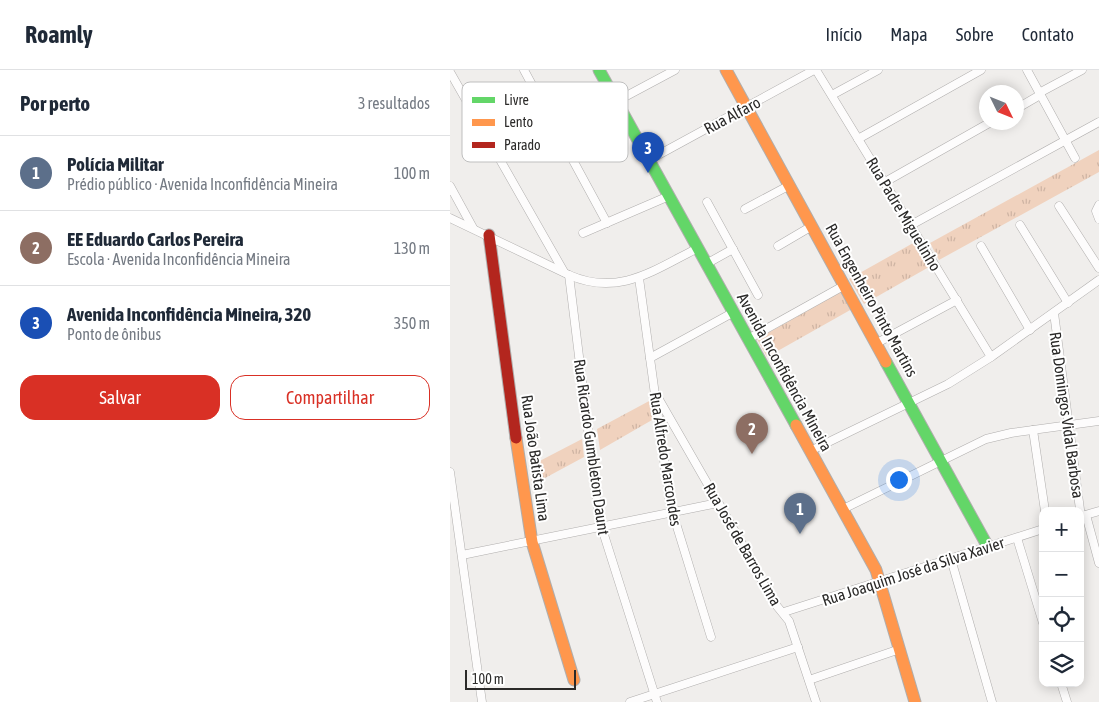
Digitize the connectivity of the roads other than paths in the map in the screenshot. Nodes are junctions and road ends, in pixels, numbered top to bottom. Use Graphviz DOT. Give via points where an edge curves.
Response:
graph roads {
  1 [pos="524,70"];
  2 [pos="599,70"];
  3 [pos="675,70"];
  4 [pos="726,70"];
  5 [pos="815,70"];
  6 [pos="878,70"];
  7 [pos="981,70"];
  8 [pos="1027,70"];
  9 [pos="1082,70"];
  10 [pos="450,72"];
  11 [pos="531,82"];
  12 [pos="606,82"];
  13 [pos="462,93"];
  14 [pos="1040,94"];
  15 [pos="628,95"];
  16 [pos="832,95"];
  17 [pos="1024,104"];
  18 [pos="747,108"];
  19 [pos="628,121"];
  20 [pos="1099,122"];
  21 [pos="979,129"];
  22 [pos="858,139"];
  23 [pos="1065,140"];
  24 [pos="1074,158"];
  25 [pos="649,160"];
  26 [pos="502,162"];
  27 [pos="574,162"];
  28 [pos="884,182"];
  29 [pos="790,185"];
  30 [pos="450,186"];
  31 [pos="669,196"];
  32 [pos="707,202"];
  33 [pos="1099,205"];
  34 [pos="1059,206"];
  35 [pos="744,209"];
  36 [pos="450,218"];
  37 [pos="1099,219"];
  38 [pos="607,223"];
  39 [pos="911,225"];
  40 [pos="1020,225"];
  41 [pos="812,226"];
  42 [pos="473,228"];
  43 [pos="583,233"];
  44 [pos="489,235"];
  45 [pos="778,246"];
  46 [pos="981,246"];
  47 [pos="698,248"];
  48 [pos="733,249"];
  49 [pos="706,264"];
  50 [pos="1099,268"];
  51 [pos="567,274"];
  52 [pos="639,278"];
  53 [pos="1099,280"];
  54 [pos="845,285"];
  55 [pos="758,295"];
  56 [pos="957,300"];
  57 [pos="1068,303"];
  58 [pos="734,312"];
  59 [pos="1054,313"];
  60 [pos="1030,330"];
  61 [pos="748,339"];
  62 [pos="877,343"];
  63 [pos="650,358"];
  64 [pos="991,358"];
  65 [pos="654,392"];
  66 [pos="910,404"];
  67 [pos="1099,421"];
  68 [pos="1068,425"];
  69 [pos="1033,430"];
  70 [pos="810,451"];
  71 [pos="942,461"];
  72 [pos="450,472"];
  73 [pos="718,503"];
  74 [pos="1045,507"];
  75 [pos="1081,507"];
  76 [pos="843,509"];
  77 [pos="1099,511"];
  78 [pos="672,513"];
  79 [pos="1084,515"];
  80 [pos="1084,522"];
  81 [pos="601,528"];
  82 [pos="1039,530"];
  83 [pos="1017,538"];
  84 [pos="532,542"];
  85 [pos="988,547"];
  86 [pos="462,556"];
  87 [pos="951,559"];
  88 [pos="1099,563"];
  89 [pos="879,580"];
  90 [pos="1039,610"];
  91 [pos="784,612"];
  92 [pos="711,637"];
  93 [pos="798,647"];
  94 [pos="900,650"];
  95 [pos="574,680"];
  96 [pos="809,680"];
  97 [pos="1062,687"];
  98 [pos="656,698"];
  99 [pos="482,702"];
  100 [pos="630,702"];
  101 [pos="816,702"];
  102 [pos="915,702"];
  103 [pos="992,702"];
  104 [pos="1066,702"];
  1 -- 11 [label="street"];
  2 -- 12 [label="street, Avenida Inconfidência Mineira"];
  3 -- 15 [label="street"];
  4 -- 18 [label="street, Rua Engenheiro Pinto Martins"];
  5 -- 16 [label="street, Rua Padre Miguelinho"];
  5 -- 18 [label="street, Rua Alfaro"];
  6 -- 16 [label="street"];
  7 -- 22 [label="street"];
  8 -- 14 [label="street"];
  9 -- 14 [label="street"];
  10 -- 13 [label="street"];
  14 -- 17 [label="street"];
  14 -- 23 [label="street"];
  16 -- 22 [label="street, Rua Padre Miguelinho"];
  18 -- 25 [label="street, Rua Alfaro"];
  18 -- 29 [label="street, Rua Engenheiro Pinto Martins"];
  19 -- 25 [label="street, Avenida Inconfidência Mineira"];
  20 -- 23 [label="street"];
  21 -- 28 [label="street"];
  22 -- 28 [label="street, Rua Padre Miguelinho"];
  23 -- 24 [label="street"];
  23 -- 39 [label="street"];
  25 -- 31 [label="street, Avenida Inconfidência Mineira"];
  26 -- 51 [label="street"];
  27 -- 38 [label="street"];
  28 -- 39 [label="street, Rua Padre Miguelinho"];
  29 -- 35 [label="street"];
  29 -- 41 [label="street, Rua Engenheiro Pinto Martins"];
  30 -- 42 [label="street"];
  31 -- 38 [label="street"];
  31 -- 47 [label="street, Avenida Inconfidência Mineira"];
  32 -- 48 [label="street"];
  33 -- 37 [label="street" via="1096,211"];
  34 -- 50 [label="street"];
  36 -- 42 [label="street"];
  38 -- 43 [label="street"];
  39 -- 56 [label="street, Rua Padre Miguelinho"];
  40 -- 57 [label="street"];
  41 -- 45 [label="street"];
  41 -- 54 [label="street, Rua Engenheiro Pinto Martins"];
  42 -- 44 [label="street"];
  44 -- 51 [label="street"];
  44 -- 84 [label="street, Rua João Batista Lima"];
  46 -- 60 [label="street"];
  47 -- 49 [label="street, Avenida Inconfidência Mineira"];
  47 -- 52 [label="street"];
  48 -- 49 [label="street"];
  48 -- 55 [label="street"];
  49 -- 58 [label="street, Avenida Inconfidência Mineira"];
  51 -- 52 [label="street" via="602,283 622,283"];
  51 -- 81 [label="street, Rua Ricardo Gumbleton Daunt"];
  52 -- 63 [label="street, Rua Alfredo Marcondes"];
  53 -- 57 [label="street"];
  54 -- 61 [label="street"];
  54 -- 62 [label="street, Rua Engenheiro Pinto Martins"];
  56 -- 62 [label="street"];
  56 -- 64 [label="street, Rua Padre Miguelinho"];
  57 -- 59 [label="street"];
  58 -- 61 [label="street, Avenida Inconfidência Mineira"];
  58 -- 63 [label="street"];
  59 -- 60 [label="street"];
  59 -- 68 [label="street, Rua Domingos Vidal Barbosa"];
  60 -- 64 [label="street"];
  61 -- 70 [label="street, Avenida Inconfidência Mineira"];
  62 -- 66 [label="street, Rua Engenheiro Pinto Martins"];
  63 -- 65 [label="street, Rua Alfredo Marcondes"];
  64 -- 66 [label="street"];
  65 -- 73 [label="street, Rua José de Barros Lima"];
  65 -- 78 [label="street, Rua Alfredo Marcondes"];
  66 -- 70 [label="street"];
  66 -- 71 [label="street, Rua Engenheiro Pinto Martins"];
  67 -- 68 [label="street"];
  68 -- 69 [label="street"];
  68 -- 75 [label="street, Rua Domingos Vidal Barbosa"];
  69 -- 71 [label="street" via="986,440"];
  69 -- 74 [label="street"];
  70 -- 76 [label="street, Avenida Inconfidência Mineira"];
  71 -- 76 [label="street"];
  71 -- 85 [label="street, Rua Engenheiro Pinto Martins"];
  72 -- 86 [label="street"];
  73 -- 78 [label="street"];
  73 -- 91 [label="street, Rua José de Barros Lima" via="772,600"];
  76 -- 89 [label="street, Avenida Inconfidência Mineira"];
  77 -- 79 [label="street"];
  78 -- 81 [label="street"];
  78 -- 92 [label="street, Rua Alfredo Marcondes"];
  80 -- 88 [label="street, Rua Domingos Vidal Barbosa"];
  81 -- 84 [label="street"];
  81 -- 98 [label="street, Rua Ricardo Gumbleton Daunt"];
  82 -- 83 [label="street, Rua Joaquim José da Silva Xavier"];
  83 -- 85 [label="street, Rua Joaquim José da Silva Xavier"];
  83 -- 90 [label="street"];
  84 -- 86 [label="street"];
  84 -- 95 [label="street, Rua João Batista Lima"];
  85 -- 87 [label="street, Rua Joaquim José da Silva Xavier"];
  86 -- 99 [label="street"];
  87 -- 89 [label="street, Rua Joaquim José da Silva Xavier"];
  87 -- 103 [label="street"];
  89 -- 91 [label="street, Rua Joaquim José da Silva Xavier"];
  89 -- 94 [label="street, Avenida Inconfidência Mineira"];
  91 -- 93 [label="street, Rua José de Barros Lima"];
  93 -- 96 [label="street, Rua José de Barros Lima"];
  93 -- 98 [label="street"];
  94 -- 96 [label="street"];
  94 -- 102 [label="street, Avenida Inconfidência Mineira"];
  96 -- 101 [label="street, Rua José de Barros Lima"];
  97 -- 104 [label="street"];
  98 -- 100 [label="street"];
}
